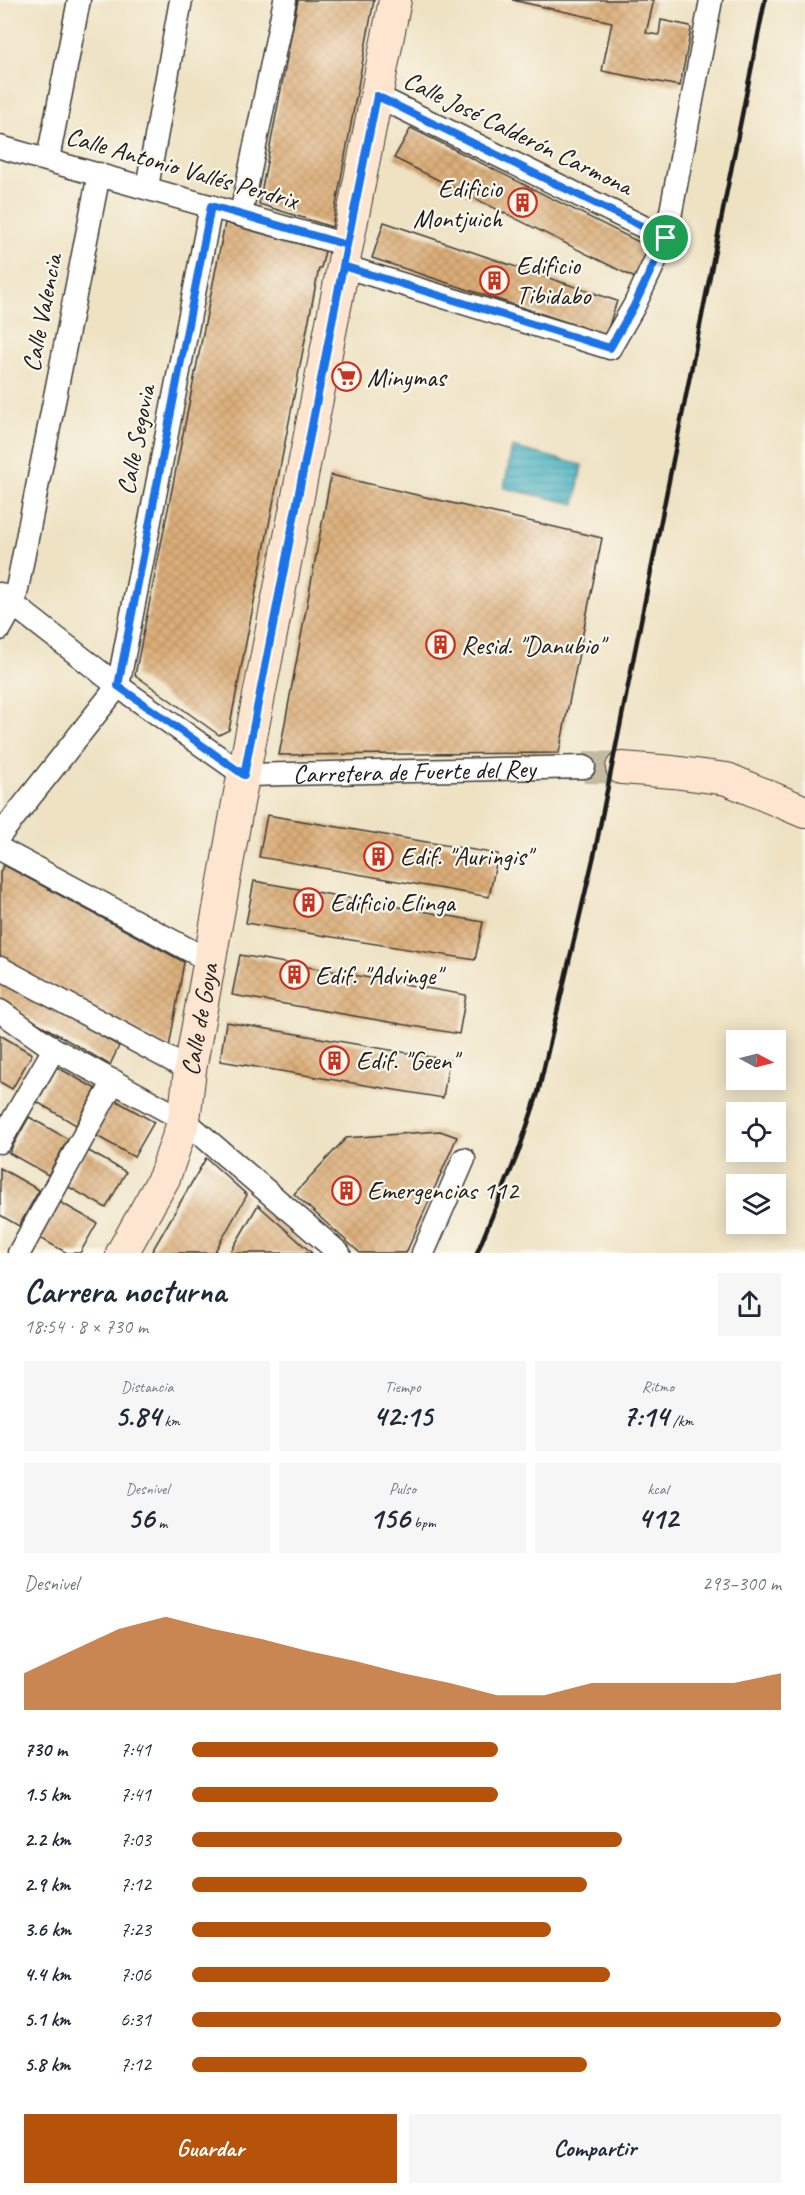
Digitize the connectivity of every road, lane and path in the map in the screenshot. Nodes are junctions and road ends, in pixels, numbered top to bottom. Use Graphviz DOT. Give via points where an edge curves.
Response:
graph roads {
  1 [pos="79,0"];
  2 [pos="182,0"];
  3 [pos="285,0"];
  4 [pos="395,0"];
  5 [pos="711,0"];
  6 [pos="377,96"];
  7 [pos="0,147"];
  8 [pos="48,159"];
  9 [pos="99,174"];
  10 [pos="147,187"];
  11 [pos="211,206"];
  12 [pos="240,214"];
  13 [pos="666,238"];
  14 [pos="345,255"];
  15 [pos="7,599"];
  16 [pos="0,629"];
  17 [pos="118,686"];
  18 [pos="584,767"];
  19 [pos="622,768"];
  20 [pos="244,775"];
  21 [pos="805,812"];
  22 [pos="0,835"];
  23 [pos="0,849"];
  24 [pos="210,961"];
  25 [pos="0,968"];
  26 [pos="0,1011"];
  27 [pos="54,1049"];
  28 [pos="190,1070"];
  29 [pos="114,1081"];
  30 [pos="184,1120"];
  31 [pos="0,1142"];
  32 [pos="464,1159"];
  33 [pos="19,1253"];
  34 [pos="122,1253"];
  35 [pos="339,1253"];
  36 [pos="423,1253"];
  1 -- 8 [label="street"];
  2 -- 10 [label="street"];
  3 -- 12 [label="street"];
  4 -- 6 [label="street, Calle de Goya"];
  5 -- 13 [label="street"];
  6 -- 13 [label="street, Calle José Calderón Carmona"];
  6 -- 14 [label="street, Calle de Goya"];
  7 -- 8 [label="street, Calle Antonio Vallés Perdrix"];
  8 -- 9 [label="street, Calle Antonio Vallés Perdrix"];
  9 -- 10 [label="street, Calle Antonio Vallés Perdrix"];
  9 -- 15 [label="street, Calle Valencia"];
  10 -- 11 [label="street, Calle Antonio Vallés Perdrix"];
  11 -- 12 [label="street, Calle Antonio Vallés Perdrix"];
  11 -- 17 [label="street, Calle Segovia"];
  12 -- 14 [label="street, Calle Antonio Vallés Perdrix"];
  13 -- 14 [label="street, Calle Antonio Vallés Perdrix" via="610,348"];
  14 -- 20 [label="street, Calle de Goya"];
  15 -- 16 [label="street, Calle Valencia"];
  15 -- 17 [label="street"];
  17 -- 20 [label="street"];
  17 -- 22 [label="street"];
  18 -- 20 [label="street, Carretera de Fuerte del Rey"];
  19 -- 21 [label="street" via="727,779"];
  20 -- 24 [label="street, Calle de Goya"];
  23 -- 24 [label="street"];
  24 -- 28 [label="street, Calle de Goya"];
  25 -- 28 [label="street"];
  26 -- 27 [label="street"];
  27 -- 29 [label="street"];
  27 -- 31 [label="street"];
  28 -- 30 [label="street, Calle de Goya"];
  29 -- 30 [label="street"];
  29 -- 33 [label="street"];
  30 -- 34 [label="street, Calle de Goya" via="165,1178"];
  30 -- 35 [label="street"];
  32 -- 36 [label="street"];
}
